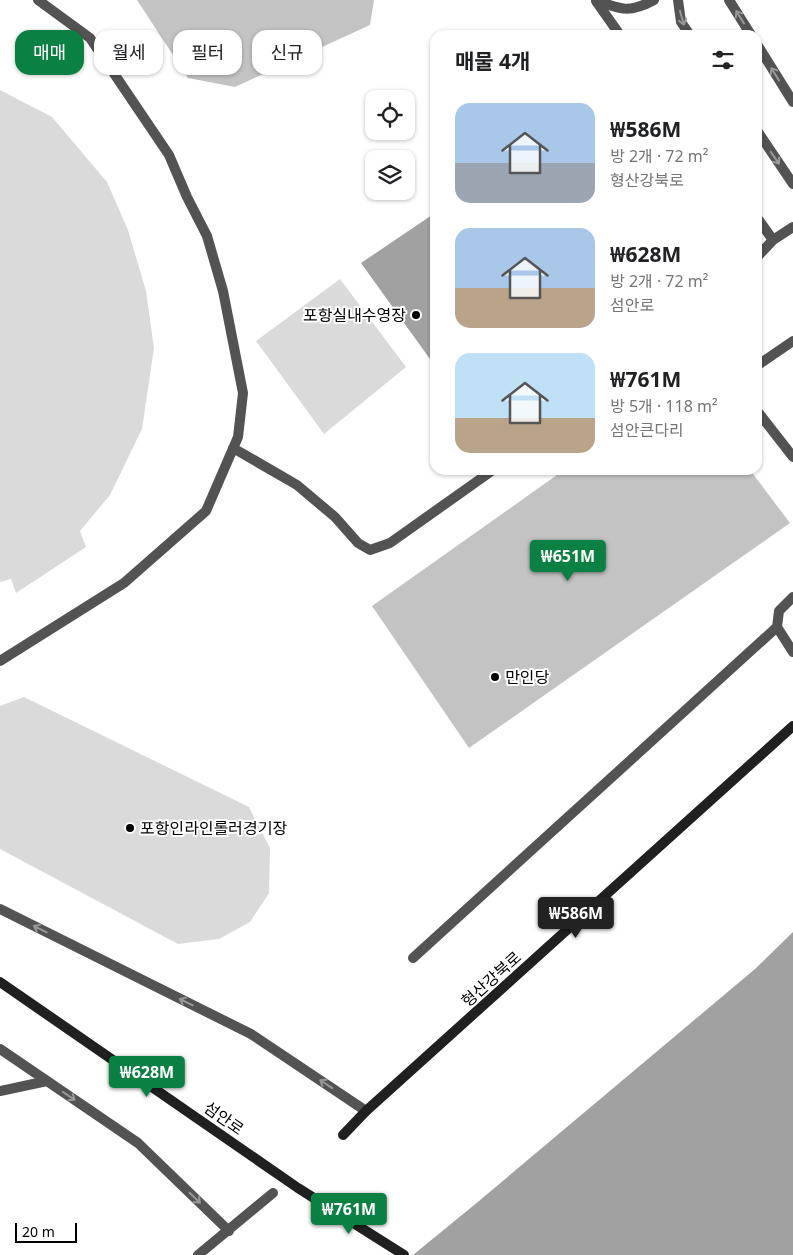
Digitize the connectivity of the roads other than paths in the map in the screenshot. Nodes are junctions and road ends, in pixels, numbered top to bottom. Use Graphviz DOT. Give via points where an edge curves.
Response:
graph roads {
  1 [pos="38,0"];
  2 [pos="596,0"];
  3 [pos="654,0"];
  4 [pos="678,0"];
  5 [pos="729,0"];
  6 [pos="617,30"];
  7 [pos="687,30"];
  8 [pos="748,30"];
  9 [pos="762,52"];
  10 [pos="793,102"];
  11 [pos="762,138"];
  12 [pos="793,184"];
  13 [pos="762,225"];
  14 [pos="793,227"];
  15 [pos="773,240"];
  16 [pos="762,252"];
  17 [pos="793,341"];
  18 [pos="762,362"];
  19 [pos="762,417"];
  20 [pos="233,448"];
  21 [pos="793,457"];
  22 [pos="486,475"];
  23 [pos="793,597"];
  24 [pos="777,627"];
  25 [pos="793,652"];
  26 [pos="0,661"];
  27 [pos="793,726"];
  28 [pos="0,909"];
  29 [pos="413,958"];
  30 [pos="0,982"];
  31 [pos="0,1049"];
  32 [pos="47,1081"];
  33 [pos="0,1091"];
  34 [pos="366,1111"];
  35 [pos="343,1135"];
  36 [pos="273,1193"];
  37 [pos="229,1231"];
  38 [pos="198,1255"];
  39 [pos="404,1255"];
  1 -- 20 [label="lane" via="90,38 169,154 207,236 223,290 243,393 238,437"];
  2 -- 3 [label="lane" via="621,10 638,8"];
  2 -- 6 [label="lane"];
  4 -- 7 [label="lane, one-way" via="681,22"];
  8 -- 5 [label="lane, one-way"];
  10 -- 9 [label="lane, one-way"];
  11 -- 12 [label="lane, one-way"];
  13 -- 15 [label="lane"];
  14 -- 15 [label="lane"];
  15 -- 16 [label="lane"];
  17 -- 18 [label="lane"];
  19 -- 21 [label="lane"];
  20 -- 22 [label="lane" via="297,485 335,517 358,543 370,550 390,544"];
  20 -- 26 [label="lane" via="206,511 124,584"];
  23 -- 24 [label="lane" via="779,611"];
  24 -- 25 [label="lane"];
  24 -- 29 [label="lane"];
  27 -- 34 [label="main road, 형산강북로"];
  34 -- 28 [label="lane, one-way" via="251,1034"];
  30 -- 39 [label="main road, 섬안로" via="308,1194"];
  31 -- 32 [label="lane"];
  32 -- 33 [label="lane"];
  32 -- 37 [label="lane, one-way" via="138,1143"];
  34 -- 35 [label="main road, 형산강북로"];
  36 -- 37 [label="lane"];
  37 -- 38 [label="lane"];
}
